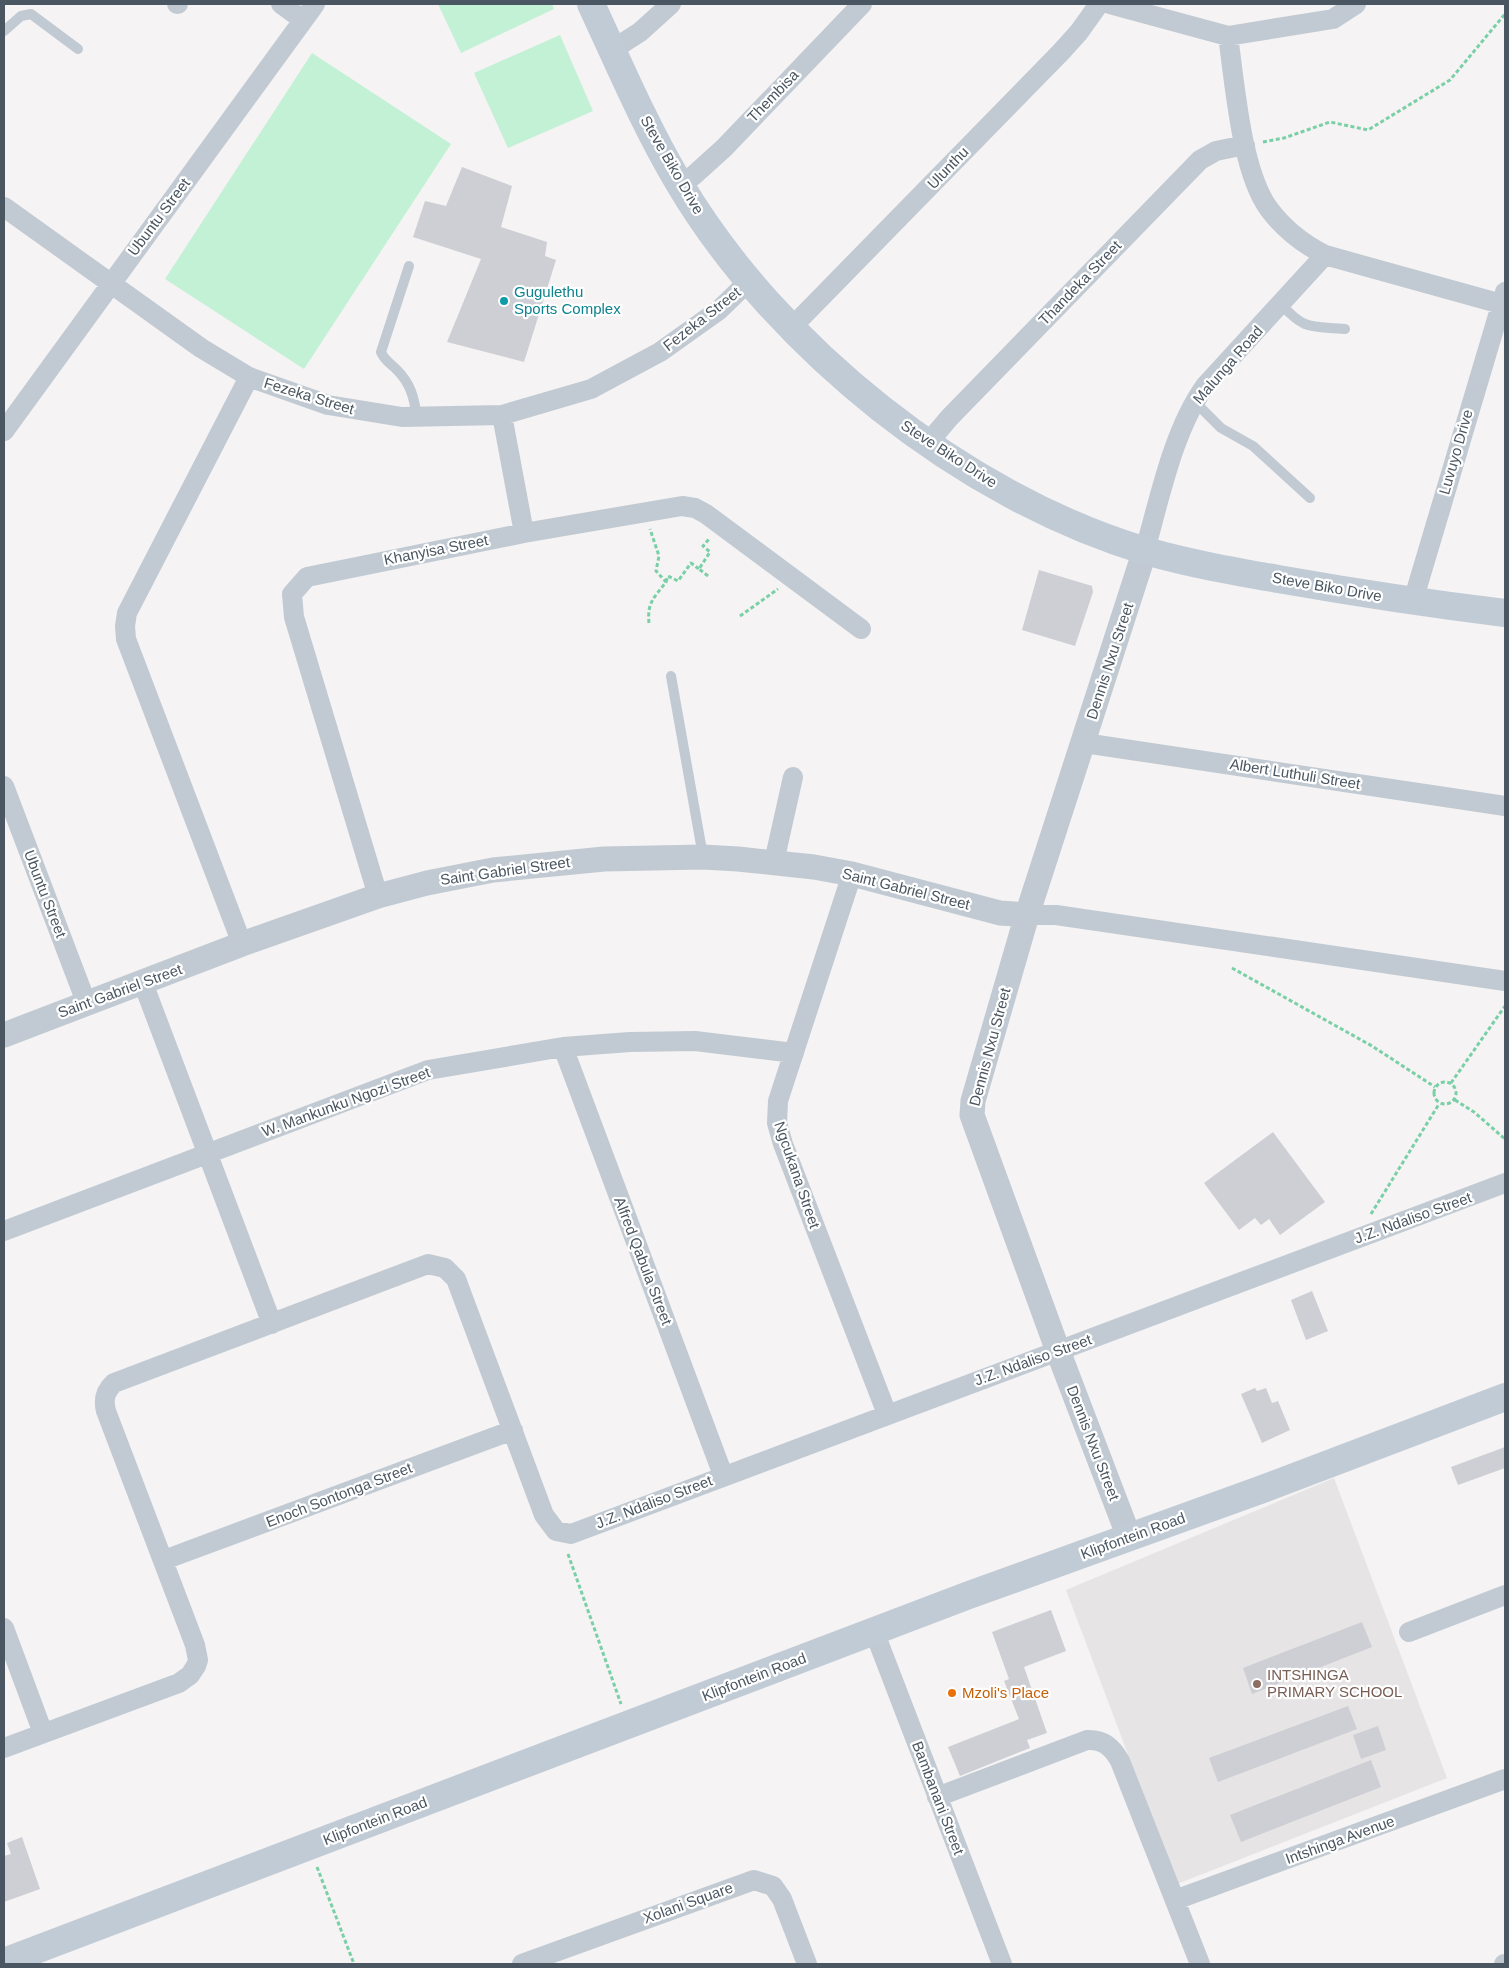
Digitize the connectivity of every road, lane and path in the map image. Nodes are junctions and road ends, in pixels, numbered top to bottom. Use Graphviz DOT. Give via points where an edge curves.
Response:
graph roads {
  1 [pos="281,4"];
  2 [pos="591,4"];
  3 [pos="671,4"];
  4 [pos="862,4"];
  5 [pos="1099,4"];
  6 [pos="1110,4"];
  7 [pos="1356,4"];
  8 [pos="309,12"];
  9 [pos="1505,14"];
  10 [pos="4,31"];
  11 [pos="1228,36"];
  12 [pos="78,49"];
  13 [pos="612,50"];
  14 [pos="1245,145"];
  15 [pos="679,183"];
  16 [pos="4,207"];
  17 [pos="1324,255"];
  18 [pos="409,266"];
  19 [pos="750,280"];
  20 [pos="111,282"];
  21 [pos="1504,300"];
  22 [pos="1281,304"];
  23 [pos="792,327"];
  24 [pos="1345,329"];
  25 [pos="249,377"];
  26 [pos="1194,402"];
  27 [pos="502,415"];
  28 [pos="417,417"];
  29 [pos="4,431"];
  30 [pos="928,443"];
  31 [pos="1310,498"];
  32 [pos="646,512"];
  33 [pos="721,525"];
  34 [pos="524,533"];
  35 [pos="1145,550"];
  36 [pos="699,568"];
  37 [pos="708,576"];
  38 [pos="790,576"];
  39 [pos="666,582"];
  40 [pos="1414,601"];
  41 [pos="1505,613"];
  42 [pos="740,616"];
  43 [pos="649,623"];
  44 [pos="861,630"];
  45 [pos="671,676"];
  46 [pos="1084,743"];
  47 [pos="793,777"];
  48 [pos="4,786"];
  49 [pos="1505,806"];
  50 [pos="703,857"];
  51 [pos="774,862"];
  52 [pos="852,874"];
  53 [pos="378,896"];
  54 [pos="1026,915"];
  55 [pos="242,944"];
  56 [pos="1232,968"];
  57 [pos="1505,981"];
  58 [pos="143,983"];
  59 [pos="86,1002"];
  60 [pos="1505,1006"];
  61 [pos="4,1035"];
  62 [pos="563,1048"];
  63 [pos="794,1053"];
  64 [pos="1451,1083"];
  65 [pos="1435,1087"];
  66 [pos="1455,1100"];
  67 [pos="1438,1104"];
  68 [pos="1505,1139"];
  69 [pos="209,1153"];
  70 [pos="1505,1183"];
  71 [pos="1373,1220"];
  72 [pos="4,1231"];
  73 [pos="272,1324"];
  74 [pos="1058,1351"];
  75 [pos="1505,1397"];
  76 [pos="887,1414"];
  77 [pos="513,1430"];
  78 [pos="723,1475"];
  79 [pos="1129,1537"];
  80 [pos="568,1554"];
  81 [pos="164,1560"];
  82 [pos="1505,1595"];
  83 [pos="4,1628"];
  84 [pos="874,1631"];
  85 [pos="1409,1632"];
  86 [pos="621,1705"];
  87 [pos="43,1733"];
  88 [pos="4,1748"];
  89 [pos="1505,1779"];
  90 [pos="937,1798"];
  91 [pos="314,1859"];
  92 [pos="1175,1900"];
  93 [pos="4,1962"];
  94 [pos="354,1964"];
  95 [pos="522,1964"];
  96 [pos="807,1964"];
  97 [pos="1002,1964"];
  98 [pos="1200,1964"];
  1 -- 8 [label="street"];
  2 -- 13 [label="main road, Steve Biko Drive"];
  3 -- 13 [label="street" via="640,32"];
  4 -- 15 [label="street, Thembisa" via="724,148 693,176"];
  5 -- 23 [label="street, Ulunthu" via="1062,52"];
  6 -- 11 [label="street"];
  7 -- 11 [label="street" via="1333,20"];
  8 -- 20 [label="street, Ubuntu Street"];
  9 -- 14 [label="path" via="1450,80 1368,130 1330,122 1284,138"];
  10 -- 12 [label="lane" via="21,16 31,14"];
  11 -- 14 [label="street"];
  13 -- 15 [label="main road, Steve Biko Drive"];
  14 -- 17 [label="street" via="1269,208 1306,245"];
  14 -- 30 [label="street, Thandeka Street" via="1216,151 1200,160"];
  15 -- 19 [label="main road, Steve Biko Drive"];
  16 -- 20 [label="street, Fezeka Street"];
  17 -- 21 [label="street"];
  17 -- 22 [label="street, Malunga Road"];
  18 -- 28 [label="lane" via="381,352 409,384"];
  19 -- 23 [label="main road, Steve Biko Drive"];
  19 -- 27 [label="street, Fezeka Street" via="712,315 618,377 591,389"];
  20 -- 25 [label="street, Fezeka Street" via="201,348"];
  20 -- 29 [label="street, Ubuntu Street"];
  21 -- 40 [label="street, Luvuyo Drive"];
  22 -- 24 [label="lane" via="1301,324"];
  22 -- 26 [label="street, Malunga Road"];
  23 -- 30 [label="main road, Steve Biko Drive" via="856,389"];
  25 -- 28 [label="street, Fezeka Street" via="328,405 367,413"];
  25 -- 55 [label="street" via="127,613 125,626 126,639"];
  26 -- 31 [label="lane" via="1221,428 1252,446"];
  26 -- 35 [label="street, Malunga Road" via="1180,432"];
  27 -- 28 [label="street, Fezeka Street"];
  27 -- 34 [label="street"];
  30 -- 35 [label="main road, Steve Biko Drive" via="982,477 1058,517"];
  32 -- 33 [label="street, Khanyisa Street" via="682,506 696,508"];
  32 -- 34 [label="street, Khanyisa Street"];
  32 -- 39 [label="path" via="659,556 656,571"];
  33 -- 36 [label="path" via="703,546 710,552"];
  33 -- 38 [label="street, Khanyisa Street"];
  34 -- 53 [label="street, Khanyisa Street" via="319,572 307,577 292,594 294,617"];
  35 -- 40 [label="main road, Steve Biko Drive" via="1254,574"];
  35 -- 46 [label="street, Dennis Nxu Street"];
  36 -- 37 [label="path"];
  36 -- 39 [label="path" via="691,563 678,582 668,576"];
  38 -- 42 [label="path"];
  38 -- 44 [label="street, Khanyisa Street"];
  39 -- 43 [label="path" via="650,602"];
  40 -- 41 [label="main road, Steve Biko Drive"];
  45 -- 50 [label="lane"];
  46 -- 49 [label="street, Albert Luthuli Street"];
  46 -- 54 [label="street, Dennis Nxu Street"];
  47 -- 51 [label="street"];
  48 -- 59 [label="street, Ubuntu Street"];
  50 -- 51 [label="street, Saint Gabriel Street"];
  50 -- 53 [label="street, Saint Gabriel Street" via="604,858 493,870"];
  51 -- 52 [label="street, Saint Gabriel Street"];
  52 -- 54 [label="street, Saint Gabriel Street" via="1000,913"];
  52 -- 63 [label="street, Ngcukana Street"];
  53 -- 55 [label="street, Saint Gabriel Street"];
  54 -- 57 [label="street" via="1056,914"];
  54 -- 74 [label="street, Dennis Nxu Street" via="973,1101 972,1115"];
  55 -- 58 [label="street, Saint Gabriel Street"];
  56 -- 65 [label="path" via="1372,1046"];
  58 -- 59 [label="street, Saint Gabriel Street"];
  58 -- 69 [label="street"];
  59 -- 61 [label="street, Saint Gabriel Street"];
  60 -- 64 [label="path"];
  62 -- 63 [label="street, W. Mankunku Ngozi Street" via="695,1041"];
  62 -- 69 [label="street, W. Mankunku Ngozi Street" via="428,1070"];
  62 -- 78 [label="street, Alfred Qabula Street"];
  63 -- 76 [label="street, Ngcukana Street" via="776,1108 777,1123"];
  64 -- 65 [label="path" via="1442,1082"];
  64 -- 66 [label="path" via="1456,1091"];
  65 -- 67 [label="path" via="1433,1096"];
  66 -- 67 [label="path" via="1448,1105"];
  66 -- 68 [label="path"];
  67 -- 71 [label="path" via="1371,1214"];
  69 -- 72 [label="street, W. Mankunku Ngozi Street"];
  69 -- 73 [label="street"];
  70 -- 74 [label="street, J.Z. Ndaliso Street"];
  73 -- 77 [label="street" via="428,1264 440,1266 453,1275 459,1285"];
  73 -- 81 [label="street" via="114,1383 105,1394 106,1411"];
  74 -- 76 [label="street, J.Z. Ndaliso Street"];
  74 -- 79 [label="street, Dennis Nxu Street"];
  75 -- 79 [label="main road, Klipfontein Road"];
  76 -- 78 [label="street, J.Z. Ndaliso Street"];
  77 -- 78 [label="street, J.Z. Ndaliso Street" via="544,1515 561,1534 577,1532"];
  77 -- 81 [label="street, Enoch Sontonga Street"];
  79 -- 84 [label="main road, Klipfontein Road"];
  80 -- 86 [label="path"];
  81 -- 87 [label="street" via="197,1653 198,1660 190,1675 179,1683"];
  82 -- 85 [label="street"];
  83 -- 87 [label="street"];
  84 -- 90 [label="street, Bambanani Street"];
  84 -- 93 [label="main road, Klipfontein Road"];
  87 -- 88 [label="street"];
  89 -- 92 [label="street, Intshinga Avenue"];
  90 -- 92 [label="street" via="1087,1740 1101,1741 1120,1761"];
  90 -- 97 [label="street, Bambanani Street"];
  91 -- 94 [label="path"];
  92 -- 98 [label="street"];
  95 -- 96 [label="street, Xolani Square" via="754,1880 767,1882 777,1891"];
}
